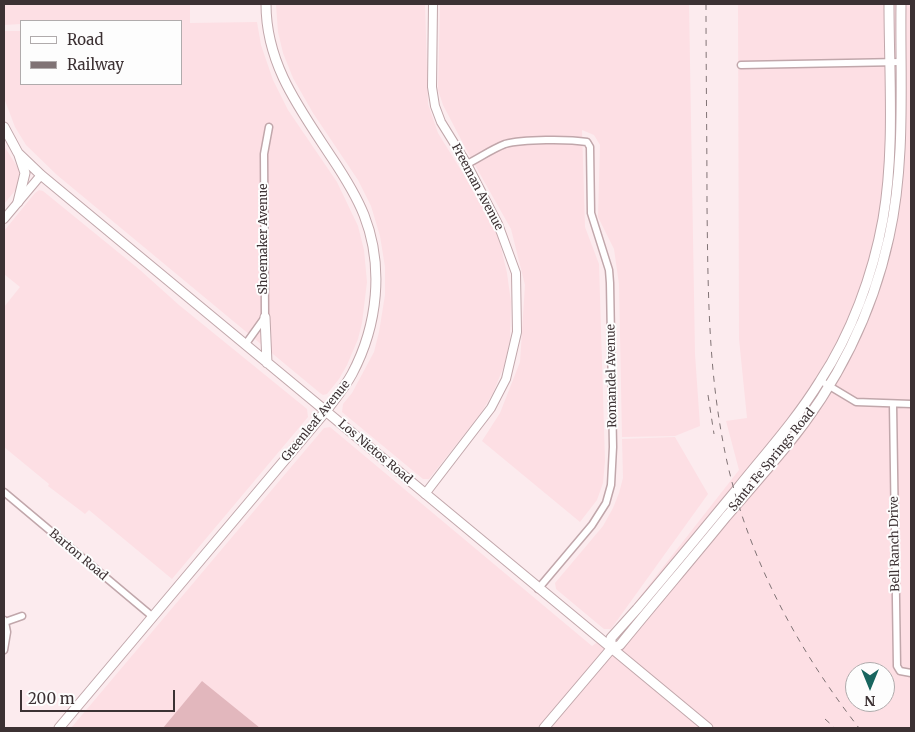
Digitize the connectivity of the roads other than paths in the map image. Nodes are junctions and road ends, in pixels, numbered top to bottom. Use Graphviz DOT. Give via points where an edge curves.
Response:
graph roads {
  1 [pos="266,4"];
  2 [pos="433,4"];
  3 [pos="889,4"];
  4 [pos="901,4"];
  5 [pos="889,62"];
  6 [pos="900,62"];
  7 [pos="741,65"];
  8 [pos="4,127"];
  9 [pos="269,127"];
  10 [pos="18,153"];
  11 [pos="467,164"];
  12 [pos="41,175"];
  13 [pos="18,202"];
  14 [pos="4,219"];
  15 [pos="265,316"];
  16 [pos="245,345"];
  17 [pos="267,362"];
  18 [pos="821,381"];
  19 [pos="829,386"];
  20 [pos="893,404"];
  21 [pos="911,404"];
  22 [pos="326,411"];
  23 [pos="4,492"];
  24 [pos="425,494"];
  25 [pos="538,589"];
  26 [pos="660,589"];
  27 [pos="22,616"];
  28 [pos="153,617"];
  29 [pos="4,620"];
  30 [pos="610,649"];
  31 [pos="4,650"];
  32 [pos="911,673"];
  33 [pos="59,728"];
  34 [pos="544,728"];
  35 [pos="708,728"];
  1 -- 22 [label="main road, Greenleaf Avenue" via="269,37 280,72 292,98 355,195 369,229 375,260 374,311 366,343 352,374"];
  2 -- 11 [label="street, Freeman Avenue" via="432,88 435,106"];
  3 -- 5 [label="main road, Santa Fe Springs Road"];
  4 -- 6 [label="main road, Santa Fe Springs Road"];
  5 -- 6 [label="street"];
  5 -- 7 [label="street"];
  5 -- 18 [label="main road, Santa Fe Springs Road" via="890,143 883,220 857,306"];
  6 -- 19 [label="main road, Santa Fe Springs Road" via="899,172 889,237 875,289 857,333"];
  8 -- 10 [label="main road"];
  9 -- 15 [label="street, Shoemaker Avenue" via="264,154"];
  10 -- 12 [label="main road, Los Nietos Road"];
  10 -- 13 [label="main road" via="25,173"];
  11 -- 24 [label="street, Freeman Avenue" via="498,224 516,273 517,332 506,379 491,408"];
  11 -- 25 [label="street, Romandel Avenue" via="504,145 520,141 578,140 587,142 590,147 591,213 610,283 611,485 606,503 592,525"];
  12 -- 13 [label="street"];
  12 -- 16 [label="main road, Los Nietos Road"];
  13 -- 14 [label="street"];
  15 -- 16 [label="street"];
  15 -- 17 [label="main road"];
  16 -- 17 [label="main road, Los Nietos Road"];
  17 -- 22 [label="main road, Los Nietos Road"];
  18 -- 19 [label="street"];
  18 -- 26 [label="main road, Santa Fe Springs Road"];
  19 -- 20 [label="street" via="856,402"];
  19 -- 26 [label="main road, Santa Fe Springs Road" via="785,448"];
  20 -- 21 [label="street"];
  20 -- 32 [label="street, Bell Ranch Drive" via="896,666 900,671"];
  22 -- 24 [label="main road, Los Nietos Road"];
  22 -- 28 [label="main road, Greenleaf Avenue"];
  23 -- 28 [label="street, Barton Road"];
  24 -- 25 [label="main road, Los Nietos Road"];
  25 -- 30 [label="main road, Los Nietos Road"];
  26 -- 30 [label="main road, Santa Fe Springs Road" via="620,645"];
  27 -- 29 [label="street"];
  28 -- 33 [label="main road, Greenleaf Avenue"];
  29 -- 31 [label="street" via="7,632"];
  30 -- 34 [label="main road, Santa Fe Springs Road"];
  30 -- 35 [label="main road, Los Nietos Road"];
}
